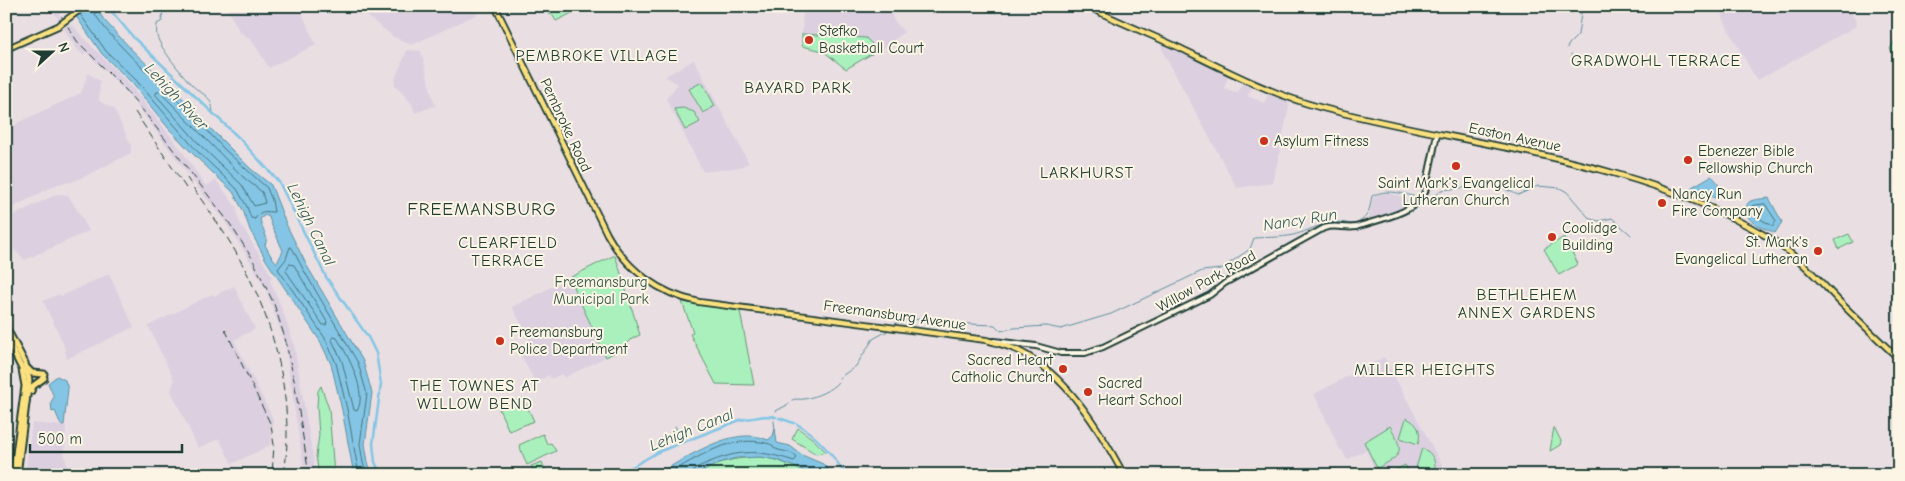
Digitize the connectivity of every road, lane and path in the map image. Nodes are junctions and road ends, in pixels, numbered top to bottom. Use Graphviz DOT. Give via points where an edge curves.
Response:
graph roads {
  1 [pos="81,6"];
  2 [pos="85,6"];
  3 [pos="495,6"];
  4 [pos="1075,6"];
  5 [pos="1081,6"];
  6 [pos="1087,6"];
  7 [pos="6,47"];
  8 [pos="1437,134"];
  9 [pos="618,252"];
  10 [pos="6,327"];
  11 [pos="6,337"];
  12 [pos="986,340"];
  13 [pos="1899,359"];
  14 [pos="27,368"];
  15 [pos="28,398"];
  16 [pos="13,475"];
  17 [pos="17,475"];
  18 [pos="1124,475"];
  1 -- 7 [label="main road, bridge" via="53,26"];
  2 -- 7 [label="main road, bridge" via="58,26"];
  3 -- 9 [label="main road, Pembroke Road" via="606,234"];
  4 -- 5 [label="main road"];
  6 -- 8 [label="main road, Easton Avenue" via="1278,95"];
  8 -- 12 [label="main road, Willow Park Road" via="1422,198 1407,210 1356,227 1324,228 1225,283 1210,295 1096,350 1067,354 1036,346"];
  8 -- 13 [label="main road, Easton Avenue" via="1592,167 1678,194 1736,220 1788,250"];
  9 -- 12 [label="main road, Freemansburg Avenue" via="650,282 688,300"];
  10 -- 14 [label="highway"];
  11 -- 16 [label="highway" via="22,369 26,386"];
  12 -- 18 [label="main road, Freemansburg Avenue" via="1018,351 1057,378 1098,429"];
  14 -- 15 [label="highway"];
  14 -- 15 [label="highway" via="44,376 33,386"];
  15 -- 17 [label="highway"];
}
